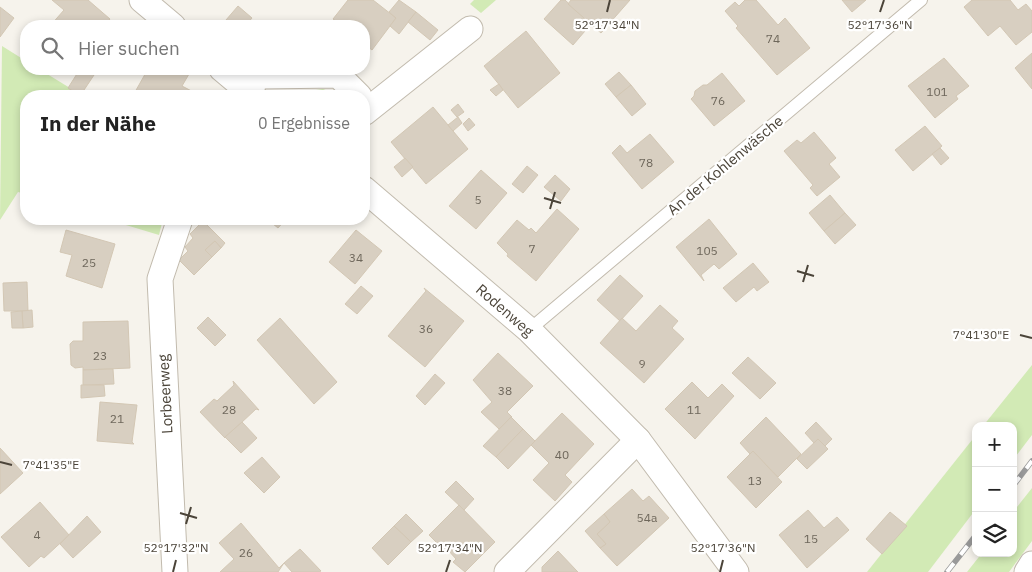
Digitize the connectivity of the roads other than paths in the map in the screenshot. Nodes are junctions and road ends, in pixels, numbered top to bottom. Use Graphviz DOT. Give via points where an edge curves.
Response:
graph roads {
  1 [pos="142,0"];
  2 [pos="921,0"];
  3 [pos="166,20"];
  4 [pos="470,29"];
  5 [pos="228,75"];
  6 [pos="338,75"];
  7 [pos="338,75"];
  8 [pos="243,90"];
  9 [pos="250,90"];
  10 [pos="351,90"];
  11 [pos="370,101"];
  12 [pos="370,194"];
  13 [pos="178,225"];
  14 [pos="529,330"];
  15 [pos="638,440"];
  16 [pos="1032,564"];
  17 [pos="174,572"];
  18 [pos="507,572"];
  19 [pos="736,572"];
  20 [pos="1027,572"];
  1 -- 3 [label="street"];
  2 -- 14 [label="lane, An der Kohlenwäsche"];
  4 -- 11 [label="street"];
  5 -- 8 [label="street"];
  6 -- 10 [label="street"];
  7 -- 9 [label="street" via="261,76"];
  12 -- 14 [label="street, Rodenweg"];
  13 -- 17 [label="street, Lorbeerweg" via="160,279"];
  14 -- 15 [label="street, Rodenweg"];
  15 -- 18 [label="street"];
  15 -- 19 [label="street, Rodenweg"];
  16 -- 20 [label="street"];
}
